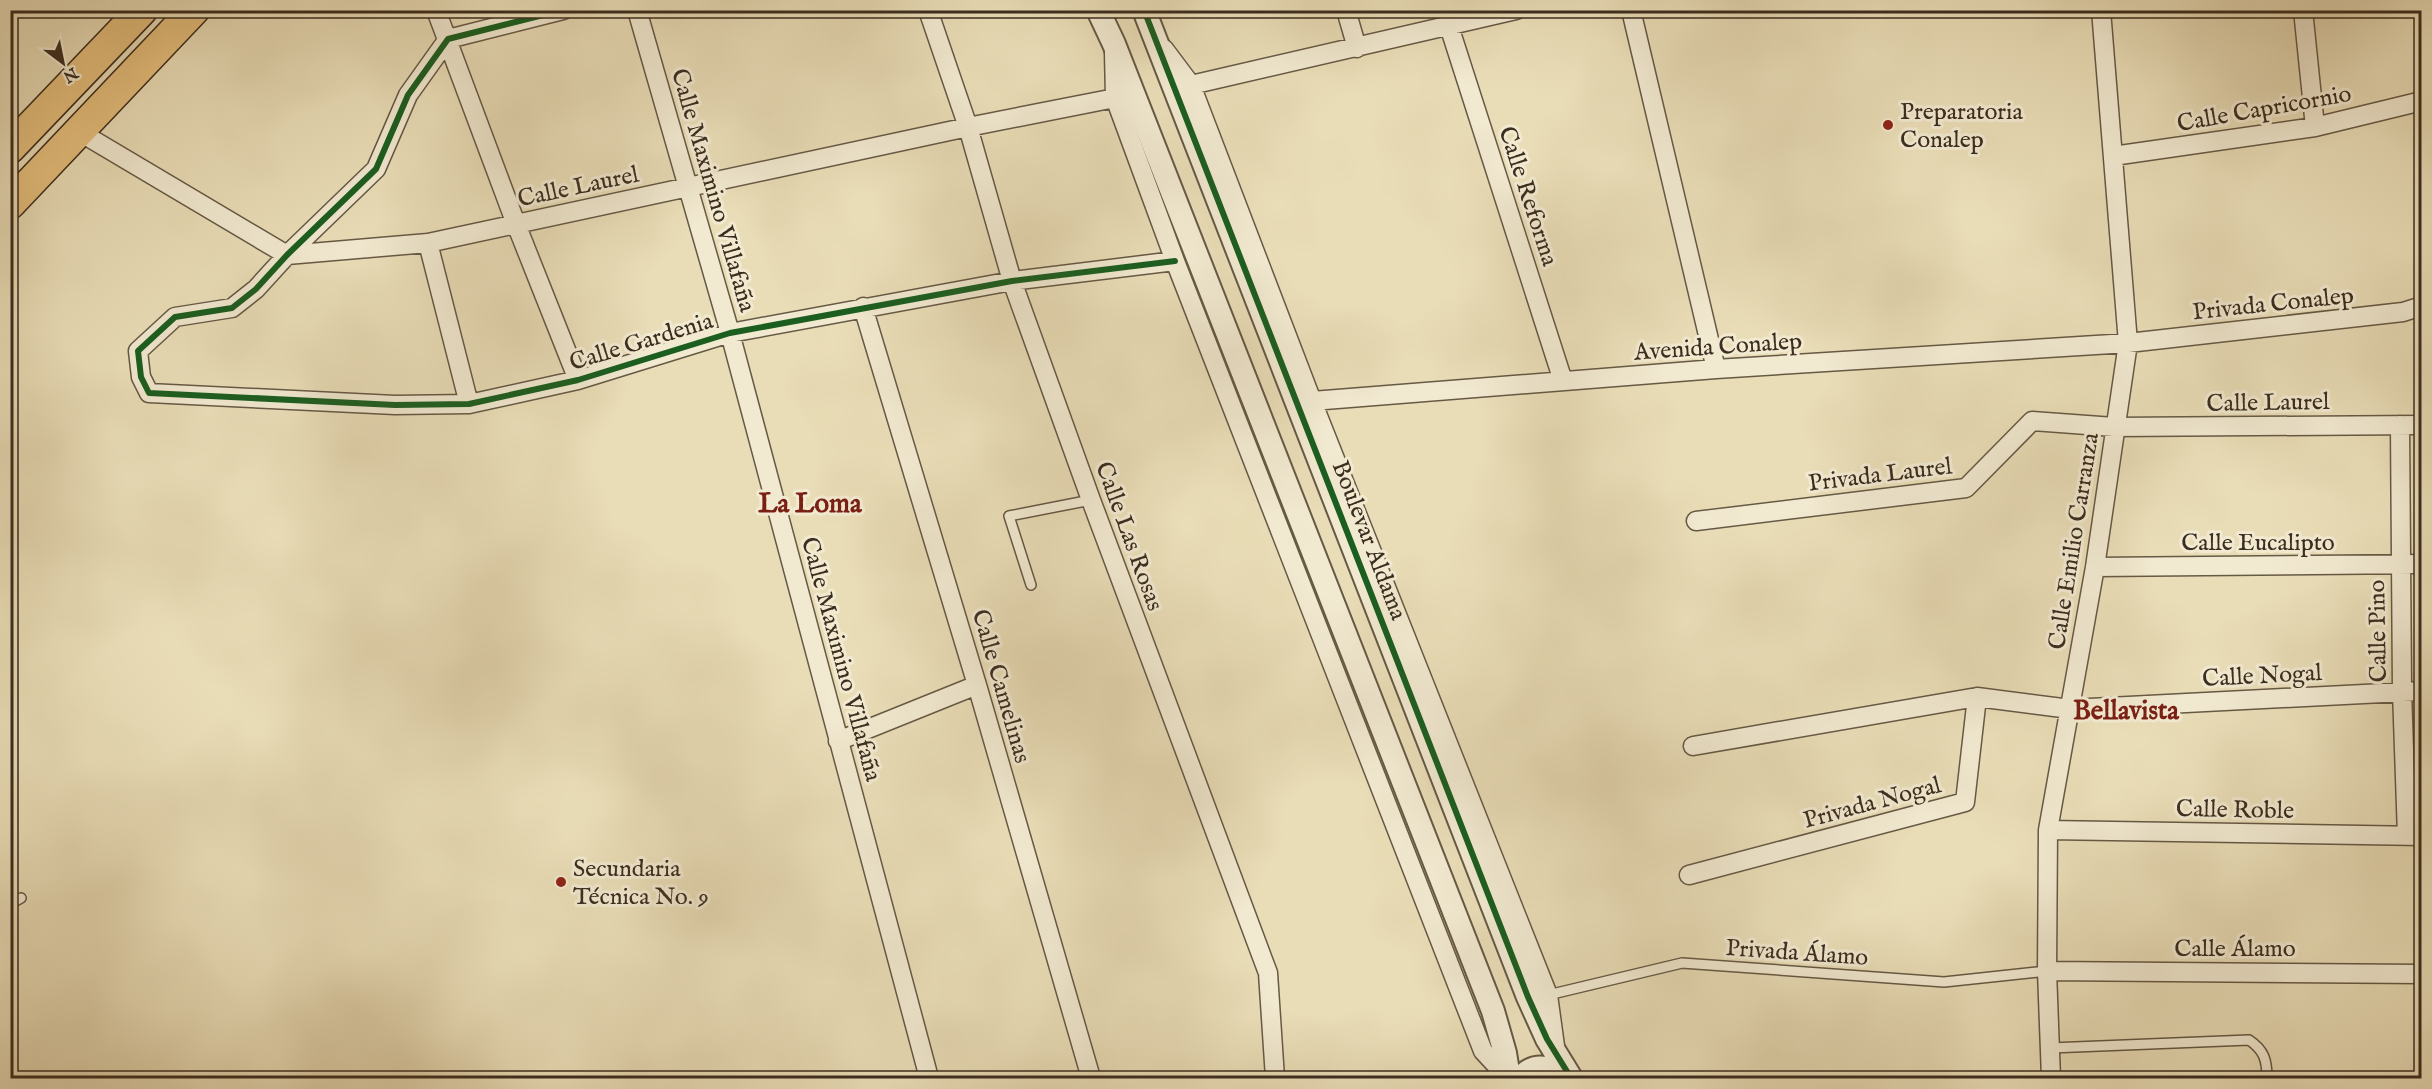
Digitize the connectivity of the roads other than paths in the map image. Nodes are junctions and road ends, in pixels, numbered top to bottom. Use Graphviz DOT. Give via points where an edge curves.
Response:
graph roads {
  1 [pos="142,10"];
  2 [pos="194,10"];
  3 [pos="436,10"];
  4 [pos="563,10"];
  5 [pos="637,10"];
  6 [pos="928,10"];
  7 [pos="1098,10"];
  8 [pos="1346,10"];
  9 [pos="1516,10"];
  10 [pos="1631,10"];
  11 [pos="2101,10"];
  12 [pos="2303,10"];
  13 [pos="1487,14"];
  14 [pos="1147,20"];
  15 [pos="1449,26"];
  16 [pos="448,39"];
  17 [pos="1114,44"];
  18 [pos="1357,48"];
  19 [pos="1191,85"];
  20 [pos="1115,98"];
  21 [pos="2421,102"];
  22 [pos="968,127"];
  23 [pos="2314,127"];
  24 [pos="78,131"];
  25 [pos="10,148"];
  26 [pos="2113,156"];
  27 [pos="689,187"];
  28 [pos="20,194"];
  29 [pos="10,209"];
  30 [pos="516,224"];
  31 [pos="428,243"];
  32 [pos="287,255"];
  33 [pos="1175,261"];
  34 [pos="1012,281"];
  35 [pos="2421,306"];
  36 [pos="863,307"];
  37 [pos="730,333"];
  38 [pos="2128,343"];
  39 [pos="1716,369"];
  40 [pos="578,380"];
  41 [pos="1563,381"];
  42 [pos="1312,401"];
  43 [pos="469,404"];
  44 [pos="2400,425"];
  45 [pos="2421,425"];
  46 [pos="2114,427"];
  47 [pos="1090,500"];
  48 [pos="1696,520"];
  49 [pos="2421,564"];
  50 [pos="2401,565"];
  51 [pos="2095,567"];
  52 [pos="1030,585"];
  53 [pos="977,685"];
  54 [pos="2402,691"];
  55 [pos="2421,691"];
  56 [pos="1977,697"];
  57 [pos="2070,709"];
  58 [pos="838,741"];
  59 [pos="1693,746"];
  60 [pos="2048,830"];
  61 [pos="2414,836"];
  62 [pos="1689,875"];
  63 [pos="21,898"];
  64 [pos="10,904"];
  65 [pos="2047,970"];
  66 [pos="2421,974"];
  67 [pos="1548,995"];
  68 [pos="2050,1048"];
  69 [pos="1557,1057"];
  70 [pos="929,1078"];
  71 [pos="1091,1078"];
  72 [pos="1275,1078"];
  73 [pos="1509,1078"];
  74 [pos="1521,1078"];
  75 [pos="1570,1078"];
  76 [pos="2051,1078"];
  77 [pos="2267,1078"];
  1 -- 25 [label="highway"];
  2 -- 24 [label="highway"];
  3 -- 16 [label="street"];
  4 -- 16 [label="street"];
  5 -- 27 [label="street, Calle Maximino Villafaña"];
  6 -- 22 [label="street, Calle Las Rosas"];
  7 -- 17 [label="street"];
  8 -- 18 [label="street"];
  9 -- 13 [label="street"];
  10 -- 39 [label="street"];
  11 -- 26 [label="street, Calle Emilio Carranza"];
  12 -- 23 [label="street"];
  13 -- 15 [label="street"];
  14 -- 19 [label="street, Boulevar Aldama"];
  14 -- 69 [label="street, Boulevar Aldama" via="1528,997"];
  15 -- 18 [label="street"];
  15 -- 41 [label="street, Calle Reforma"];
  16 -- 30 [label="street"];
  16 -- 32 [label="street" via="408,95 376,169"];
  17 -- 20 [label="street"];
  17 -- 73 [label="street" via="1493,1011"];
  18 -- 19 [label="street"];
  19 -- 42 [label="street, Boulevar Aldama"];
  20 -- 22 [label="street, Calle Laurel"];
  20 -- 33 [label="street"];
  21 -- 23 [label="street, Calle Capricornio"];
  22 -- 27 [label="street, Calle Laurel"];
  22 -- 34 [label="street, Calle Las Rosas"];
  23 -- 26 [label="street, Calle Capricornio"];
  24 -- 28 [label="highway"];
  24 -- 32 [label="street"];
  26 -- 38 [label="street, Calle Emilio Carranza"];
  27 -- 30 [label="street, Calle Laurel"];
  27 -- 37 [label="street, Calle Maximino Villafaña"];
  28 -- 29 [label="highway"];
  30 -- 31 [label="street, Calle Laurel"];
  30 -- 40 [label="street"];
  31 -- 32 [label="street, Calle Laurel"];
  31 -- 43 [label="street"];
  32 -- 43 [label="street, Calle Gardenia" via="232,308 175,317 138,351 141,377 149,393 395,405"];
  33 -- 34 [label="street, Calle Gardenia"];
  33 -- 73 [label="street" via="1483,1050"];
  34 -- 36 [label="street, Calle Gardenia"];
  34 -- 47 [label="street, Calle Las Rosas"];
  35 -- 38 [label="street, Privada Conalep" via="2403,312"];
  36 -- 37 [label="street, Calle Gardenia"];
  36 -- 53 [label="street, Calle Camelinas"];
  37 -- 40 [label="street, Calle Gardenia"];
  37 -- 58 [label="street, Calle Maximino Villafaña"];
  38 -- 39 [label="street, Avenida Conalep"];
  38 -- 46 [label="street, Calle Emilio Carranza"];
  39 -- 41 [label="street, Avenida Conalep"];
  40 -- 43 [label="street, Calle Gardenia"];
  41 -- 42 [label="street, Avenida Conalep"];
  42 -- 67 [label="street, Boulevar Aldama"];
  44 -- 45 [label="street, Calle Laurel"];
  44 -- 46 [label="street, Calle Laurel"];
  44 -- 50 [label="street, Calle Pino"];
  46 -- 48 [label="street, Privada Laurel" via="2032,421 1966,488"];
  46 -- 51 [label="street, Calle Emilio Carranza"];
  47 -- 52 [label="lane" via="1009,516"];
  47 -- 72 [label="street, Calle Las Rosas" via="1268,973"];
  49 -- 50 [label="street, Calle Eucalipto"];
  50 -- 51 [label="street, Calle Eucalipto"];
  50 -- 54 [label="street, Calle Pino"];
  51 -- 57 [label="street, Calle Emilio Carranza"];
  53 -- 58 [label="street"];
  53 -- 71 [label="street, Calle Camelinas"];
  54 -- 55 [label="street, Calle Nogal"];
  54 -- 57 [label="street, Calle Nogal"];
  54 -- 61 [label="street, Calle Pino"];
  56 -- 57 [label="street"];
  56 -- 59 [label="street"];
  56 -- 62 [label="street, Privada Nogal" via="1965,802"];
  57 -- 60 [label="street, Calle Emilio Carranza"];
  58 -- 70 [label="street, Calle Maximino Villafaña"];
  60 -- 61 [label="street, Calle Roble"];
  60 -- 65 [label="street, Calle Emilio Carranza"];
  63 -- 64 [label="lane"];
  65 -- 66 [label="street, Calle Álamo"];
  65 -- 67 [label="lane, Privada Álamo" via="1944,982 1682,963"];
  65 -- 68 [label="street, Calle Emilio Carranza"];
  67 -- 69 [label="street, Boulevar Aldama"];
  68 -- 76 [label="street, Calle Emilio Carranza"];
  68 -- 77 [label="lane" via="2249,1040 2260,1048 2267,1062"];
  69 -- 75 [label="street, Boulevar Aldama"];
  74 -- 75 [label="street" via="1541,1066"];
}
